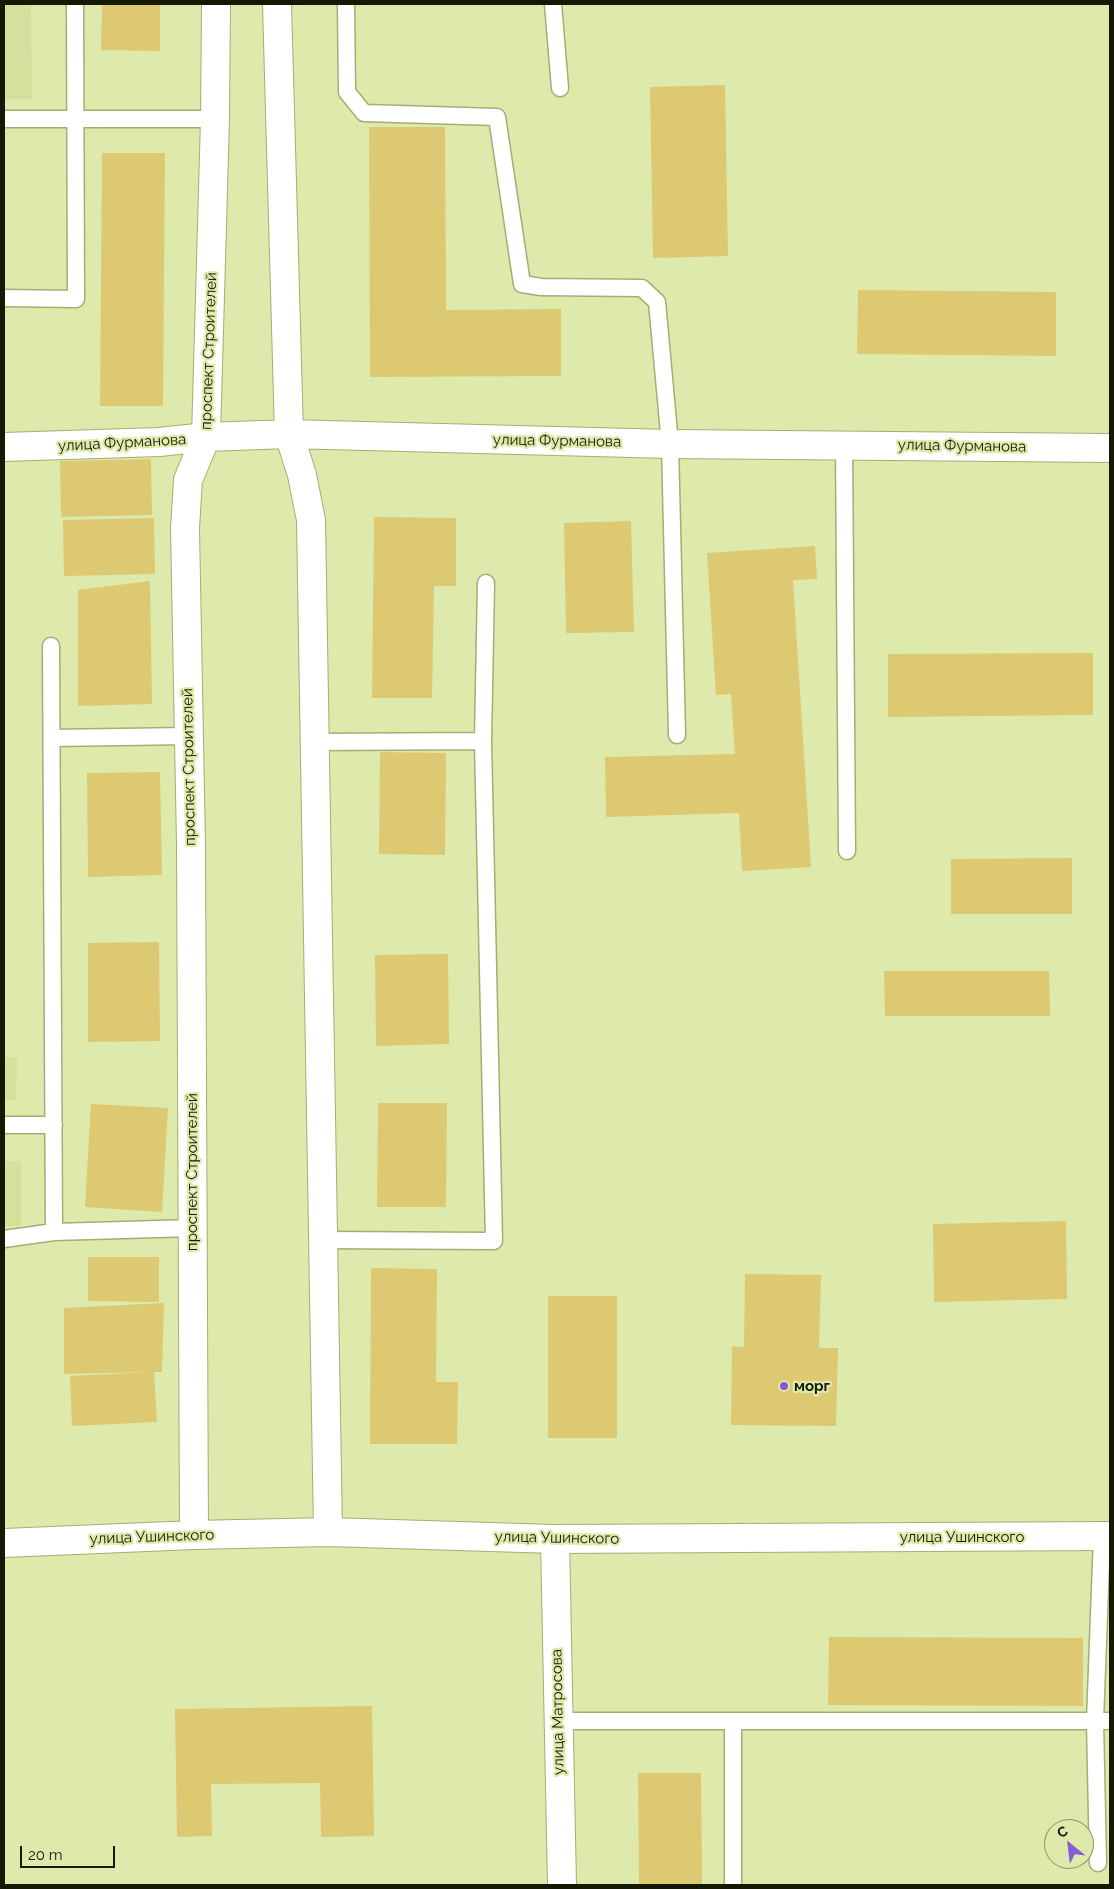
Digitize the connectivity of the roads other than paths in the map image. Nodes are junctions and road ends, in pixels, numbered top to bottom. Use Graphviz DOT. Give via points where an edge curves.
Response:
graph roads {
  1 [pos="75,4"];
  2 [pos="216,4"];
  3 [pos="277,4"];
  4 [pos="346,4"];
  5 [pos="553,4"];
  6 [pos="560,88"];
  7 [pos="77,118"];
  8 [pos="216,118"];
  9 [pos="4,119"];
  10 [pos="4,298"];
  11 [pos="289,434"];
  12 [pos="206,437"];
  13 [pos="670,444"];
  14 [pos="844,445"];
  15 [pos="4,447"];
  16 [pos="1110,448"];
  17 [pos="486,582"];
  18 [pos="52,646"];
  19 [pos="188,736"];
  20 [pos="677,736"];
  21 [pos="52,738"];
  22 [pos="483,741"];
  23 [pos="315,742"];
  24 [pos="848,851"];
  25 [pos="4,1125"];
  26 [pos="54,1126"];
  27 [pos="193,1228"];
  28 [pos="54,1232"];
  29 [pos="4,1239"];
  30 [pos="323,1240"];
  31 [pos="328,1532"];
  32 [pos="194,1534"];
  33 [pos="1106,1536"];
  34 [pos="554,1539"];
  35 [pos="4,1543"];
  36 [pos="1102,1720"];
  37 [pos="558,1721"];
  38 [pos="734,1721"];
  39 [pos="1098,1863"];
  40 [pos="562,1885"];
  41 [pos="733,1885"];
  1 -- 7 [label="lane"];
  2 -- 8 [label="street, проспект Строителей"];
  3 -- 11 [label="street"];
  4 -- 13 [label="lane" via="347,92 364,112 497,117 522,284 642,288 657,302"];
  5 -- 6 [label="lane"];
  7 -- 8 [label="lane"];
  7 -- 9 [label="lane"];
  7 -- 10 [label="lane" via="76,299"];
  8 -- 12 [label="street, проспект Строителей"];
  11 -- 12 [label="street, улица Фурманова"];
  11 -- 13 [label="street, улица Фурманова"];
  11 -- 23 [label="street" via="311,520"];
  12 -- 15 [label="street, улица Фурманова" via="159,442"];
  12 -- 19 [label="street, проспект Строителей" via="188,480 185,519"];
  13 -- 14 [label="street, улица Фурманова"];
  13 -- 20 [label="lane"];
  14 -- 16 [label="street, улица Фурманова"];
  14 -- 24 [label="lane"];
  17 -- 22 [label="lane"];
  18 -- 21 [label="lane"];
  19 -- 21 [label="lane"];
  19 -- 27 [label="street, проспект Строителей"];
  21 -- 26 [label="lane"];
  22 -- 23 [label="lane"];
  22 -- 30 [label="lane" via="494,1241"];
  23 -- 30 [label="street"];
  25 -- 26 [label="lane"];
  26 -- 28 [label="lane"];
  27 -- 28 [label="lane"];
  27 -- 32 [label="street, проспект Строителей"];
  28 -- 29 [label="lane"];
  30 -- 31 [label="street"];
  31 -- 32 [label="street, улица Ушинского"];
  31 -- 34 [label="street, улица Ушинского"];
  32 -- 35 [label="street, улица Ушинского"];
  33 -- 34 [label="street, улица Ушинского"];
  33 -- 36 [label="lane"];
  34 -- 37 [label="street, улица Матросова"];
  36 -- 38 [label="lane"];
  36 -- 39 [label="lane"];
  37 -- 38 [label="lane"];
  37 -- 40 [label="street, улица Матросова"];
  38 -- 41 [label="lane"];
}
